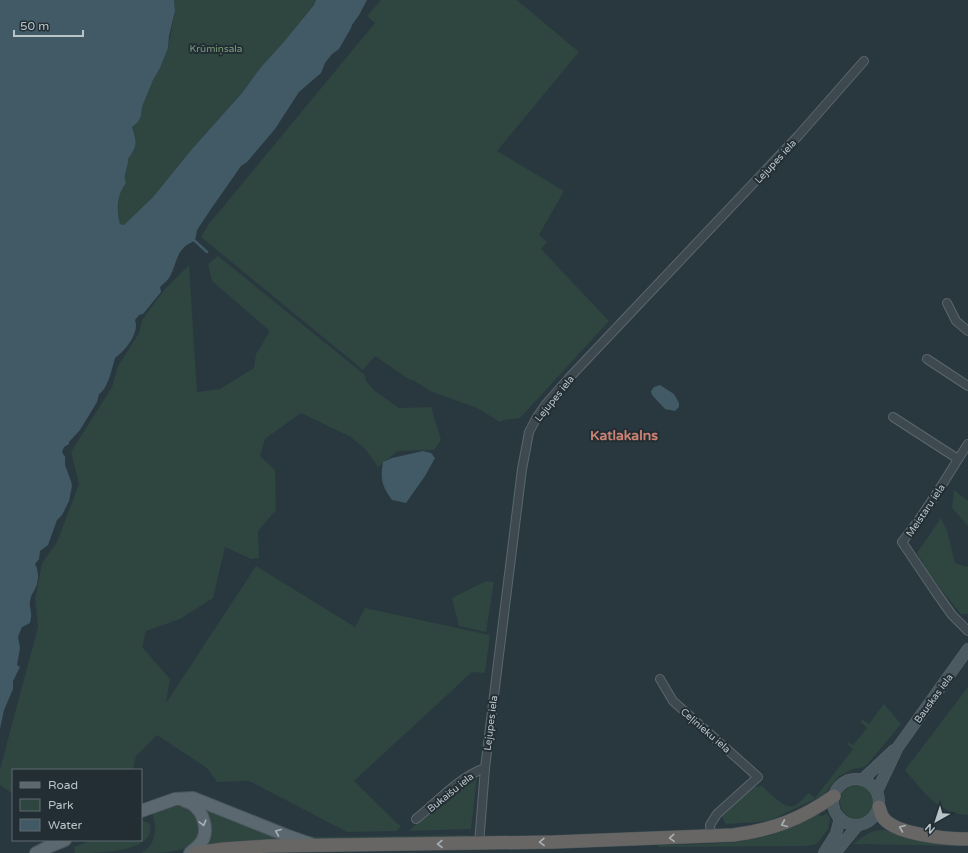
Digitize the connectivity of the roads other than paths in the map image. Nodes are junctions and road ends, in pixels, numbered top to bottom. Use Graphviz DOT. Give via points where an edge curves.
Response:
graph roads {
  1 [pos="864,61"];
  2 [pos="947,303"];
  3 [pos="968,331"];
  4 [pos="927,359"];
  5 [pos="968,386"];
  6 [pos="893,417"];
  7 [pos="968,444"];
  8 [pos="958,459"];
  9 [pos="968,631"];
  10 [pos="968,649"];
  11 [pos="660,679"];
  12 [pos="898,747"];
  13 [pos="485,768"];
  14 [pos="862,780"];
  15 [pos="877,791"];
  16 [pos="834,796"];
  17 [pos="180,799"];
  18 [pos="879,807"];
  19 [pos="142,811"];
  20 [pos="840,818"];
  21 [pos="416,819"];
  22 [pos="858,825"];
  23 [pos="711,836"];
  24 [pos="968,839"];
  25 [pos="63,841"];
  26 [pos="479,844"];
  27 [pos="315,845"];
  28 [pos="832,849"];
  29 [pos="36,853"];
  30 [pos="190,853"];
  31 [pos="196,853"];
  1 -- 13 [label="street, Lejupes iela" via="798,136 569,378 531,426 522,469"];
  2 -- 3 [label="street" via="956,321"];
  4 -- 5 [label="street"];
  6 -- 8 [label="street"];
  7 -- 8 [label="street, Meistaru iela"];
  8 -- 9 [label="street, Meistaru iela" via="912,531 902,542 952,615"];
  10 -- 12 [label="main road, Bauskas iela"];
  11 -- 23 [label="street, Ceļinieku iela" via="673,701 758,777 717,814 710,825"];
  12 -- 14 [label="main road, Bauskas iela"];
  12 -- 15 [label="main road, Bauskas iela"];
  13 -- 21 [label="street, Bukaišu iela" via="465,778"];
  13 -- 26 [label="street, Lejupes iela"];
  14 -- 15 [label="main road"];
  14 -- 16 [label="main road" via="852,780 843,784"];
  15 -- 18 [label="main road"];
  16 -- 20 [label="main road" via="835,812"];
  16 -- 23 [label="highway, one-way" via="819,807 777,827 757,832"];
  17 -- 19 [label="main road" via="166,801"];
  27 -- 17 [label="main road, one-way" via="202,801 193,798"];
  17 -- 30 [label="main road, one-way" via="197,808 203,818 205,830 202,841"];
  18 -- 22 [label="main road" via="869,822"];
  24 -- 18 [label="highway, one-way" via="914,833 890,824 883,817"];
  20 -- 22 [label="main road" via="851,825"];
  20 -- 28 [label="main road"];
  22 -- 28 [label="main road"];
  23 -- 26 [label="highway, one-way"];
  25 -- 29 [label="main road"];
  26 -- 27 [label="highway, one-way"];
  27 -- 31 [label="highway" via="239,848"];
}
